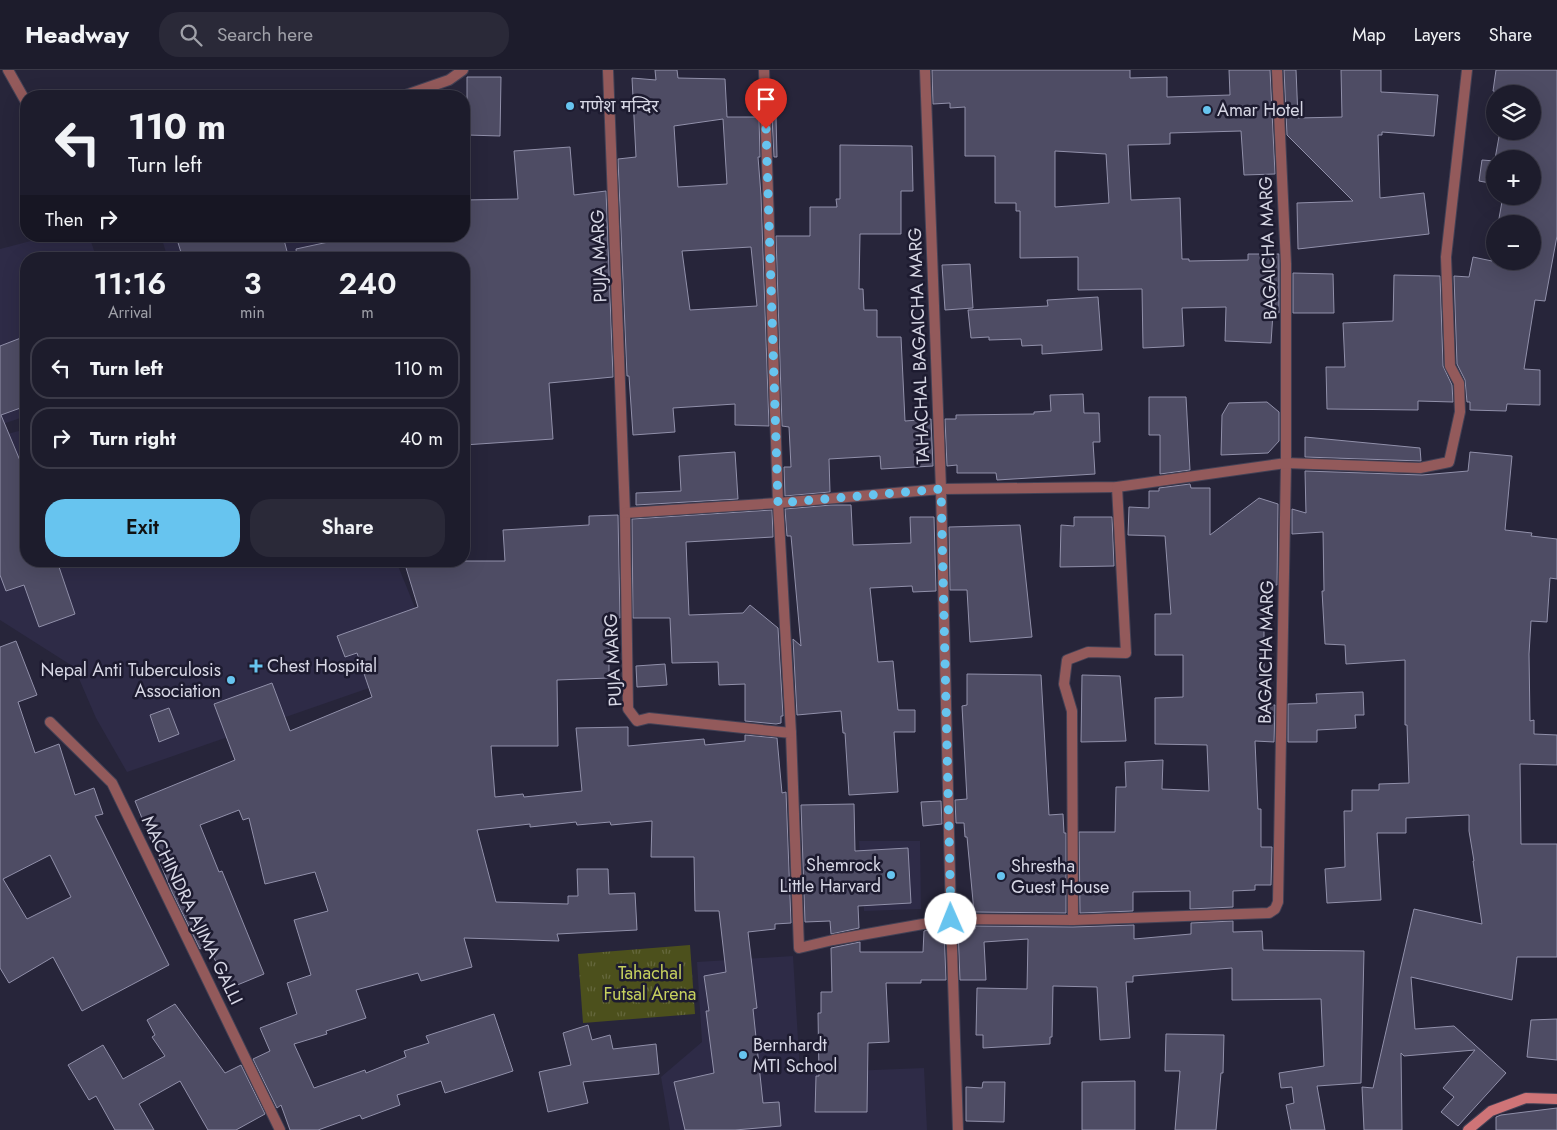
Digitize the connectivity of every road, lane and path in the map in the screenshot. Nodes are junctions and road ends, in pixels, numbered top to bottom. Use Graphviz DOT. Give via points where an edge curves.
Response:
graph roads {
  1 [pos="8,70"];
  2 [pos="463,70"];
  3 [pos="608,70"];
  4 [pos="764,70"];
  5 [pos="925,70"];
  6 [pos="1276,70"];
  7 [pos="1467,70"];
  8 [pos="420,90"];
  9 [pos="20,91"];
  10 [pos="1286,463"];
  11 [pos="1117,487"];
  12 [pos="941,489"];
  13 [pos="778,503"];
  14 [pos="625,513"];
  15 [pos="50,722"];
  16 [pos="791,732"];
  17 [pos="951,919"];
  18 [pos="1073,920"];
  19 [pos="1557,1099"];
  20 [pos="280,1130"];
  21 [pos="958,1130"];
  22 [pos="1468,1130"];
  1 -- 9 [label="street"];
  2 -- 8 [label="street" via="449,80"];
  3 -- 14 [label="street, PUJA MARG"];
  4 -- 13 [label="street"];
  5 -- 12 [label="street, TAHACHAL BAGAICHA MARG"];
  6 -- 10 [label="street, BAGAICHA MARG" via="1286,264"];
  7 -- 10 [label="street" via="1446,257 1450,366 1459,383 1460,412 1449,462 1420,468"];
  10 -- 11 [label="street"];
  10 -- 18 [label="street, BAGAICHA MARG" via="1278,902 1275,909 1269,913"];
  11 -- 12 [label="street"];
  11 -- 18 [label="street" via="1126,653 1088,652 1067,660 1064,684 1072,711"];
  12 -- 13 [label="street"];
  12 -- 17 [label="street, TAHACHAL BAGAICHA MARG"];
  13 -- 14 [label="street"];
  13 -- 16 [label="street"];
  14 -- 16 [label="street, PUJA MARG" via="628,709 637,721 649,718"];
  15 -- 20 [label="street, MACHINDRA AJIMA GALLI" via="112,783"];
  16 -- 17 [label="street" via="799,948"];
  17 -- 18 [label="street, BAGAICHA MARG"];
  17 -- 21 [label="street, TAHACHAL BAGAICHA MARG"];
  19 -- 22 [label="street" via="1526,1098 1491,1112"];
}
